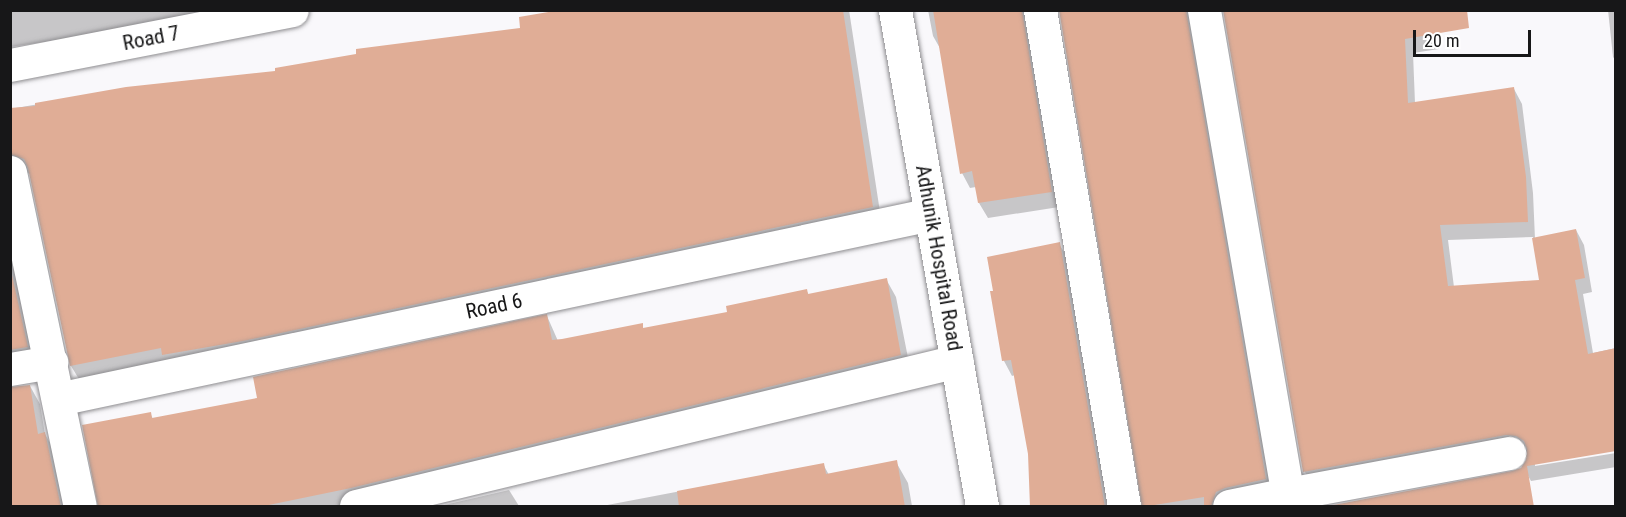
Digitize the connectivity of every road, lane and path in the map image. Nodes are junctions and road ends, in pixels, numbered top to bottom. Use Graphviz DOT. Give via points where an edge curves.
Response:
graph roads {
  1 [pos="291,10"];
  2 [pos="895,10"];
  3 [pos="1040,10"];
  4 [pos="1204,10"];
  5 [pos="10,65"];
  6 [pos="10,172"];
  7 [pos="931,214"];
  8 [pos="957,361"];
  9 [pos="51,362"];
  10 [pos="10,369"];
  11 [pos="58,399"];
  12 [pos="1509,453"];
  13 [pos="1288,494"];
  14 [pos="80,507"];
  15 [pos="356,507"];
  16 [pos="982,507"];
  17 [pos="1124,507"];
  18 [pos="1229,507"];
  1 -- 5 [label="street, Road 7"];
  2 -- 7 [label="street, Adhunik Hospital Road"];
  3 -- 17 [label="street"];
  4 -- 13 [label="street"];
  6 -- 9 [label="street"];
  7 -- 8 [label="street, Adhunik Hospital Road"];
  7 -- 11 [label="street, Road 6"];
  8 -- 15 [label="street"];
  8 -- 16 [label="street, Adhunik Hospital Road"];
  9 -- 10 [label="street"];
  9 -- 11 [label="street"];
  11 -- 14 [label="street"];
  12 -- 13 [label="street"];
  13 -- 18 [label="street"];
}
